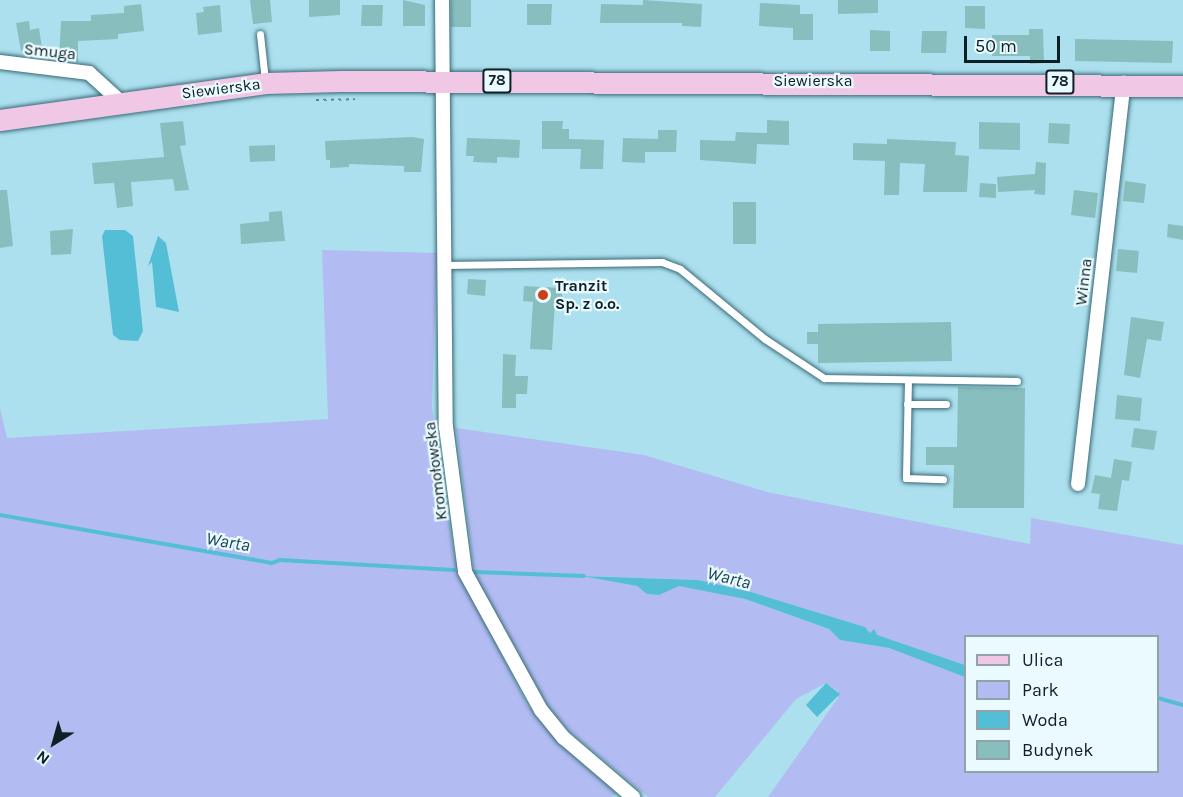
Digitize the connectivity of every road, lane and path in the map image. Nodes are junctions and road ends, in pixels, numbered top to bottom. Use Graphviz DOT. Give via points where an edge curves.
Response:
graph roads {
  1 [pos="442,0"];
  2 [pos="260,34"];
  3 [pos="0,62"];
  4 [pos="443,81"];
  5 [pos="265,83"];
  6 [pos="1124,83"];
  7 [pos="1183,86"];
  8 [pos="121,102"];
  9 [pos="0,120"];
  10 [pos="445,265"];
  11 [pos="908,380"];
  12 [pos="1017,381"];
  13 [pos="907,404"];
  14 [pos="946,404"];
  15 [pos="943,478"];
  16 [pos="1078,484"];
  17 [pos="633,797"];
  1 -- 4 [label="street"];
  2 -- 5 [label="lane"];
  3 -- 8 [label="street, Smuga" via="89,73 103,81"];
  4 -- 5 [label="main road, Siewierska / 78"];
  4 -- 6 [label="main road, Siewierska / 78"];
  4 -- 10 [label="street, Kromołowska"];
  5 -- 8 [label="main road, Siewierska / 78"];
  6 -- 7 [label="main road, Siewierska / 78"];
  6 -- 16 [label="street, Winna"];
  8 -- 9 [label="main road, Siewierska / 78"];
  10 -- 11 [label="lane" via="668,263 812,372 831,380"];
  10 -- 17 [label="street, Kromołowska" via="446,427 465,572 541,710 564,738"];
  11 -- 12 [label="lane"];
  11 -- 13 [label="lane"];
  13 -- 14 [label="lane"];
  13 -- 15 [label="lane" via="906,478"];
}
